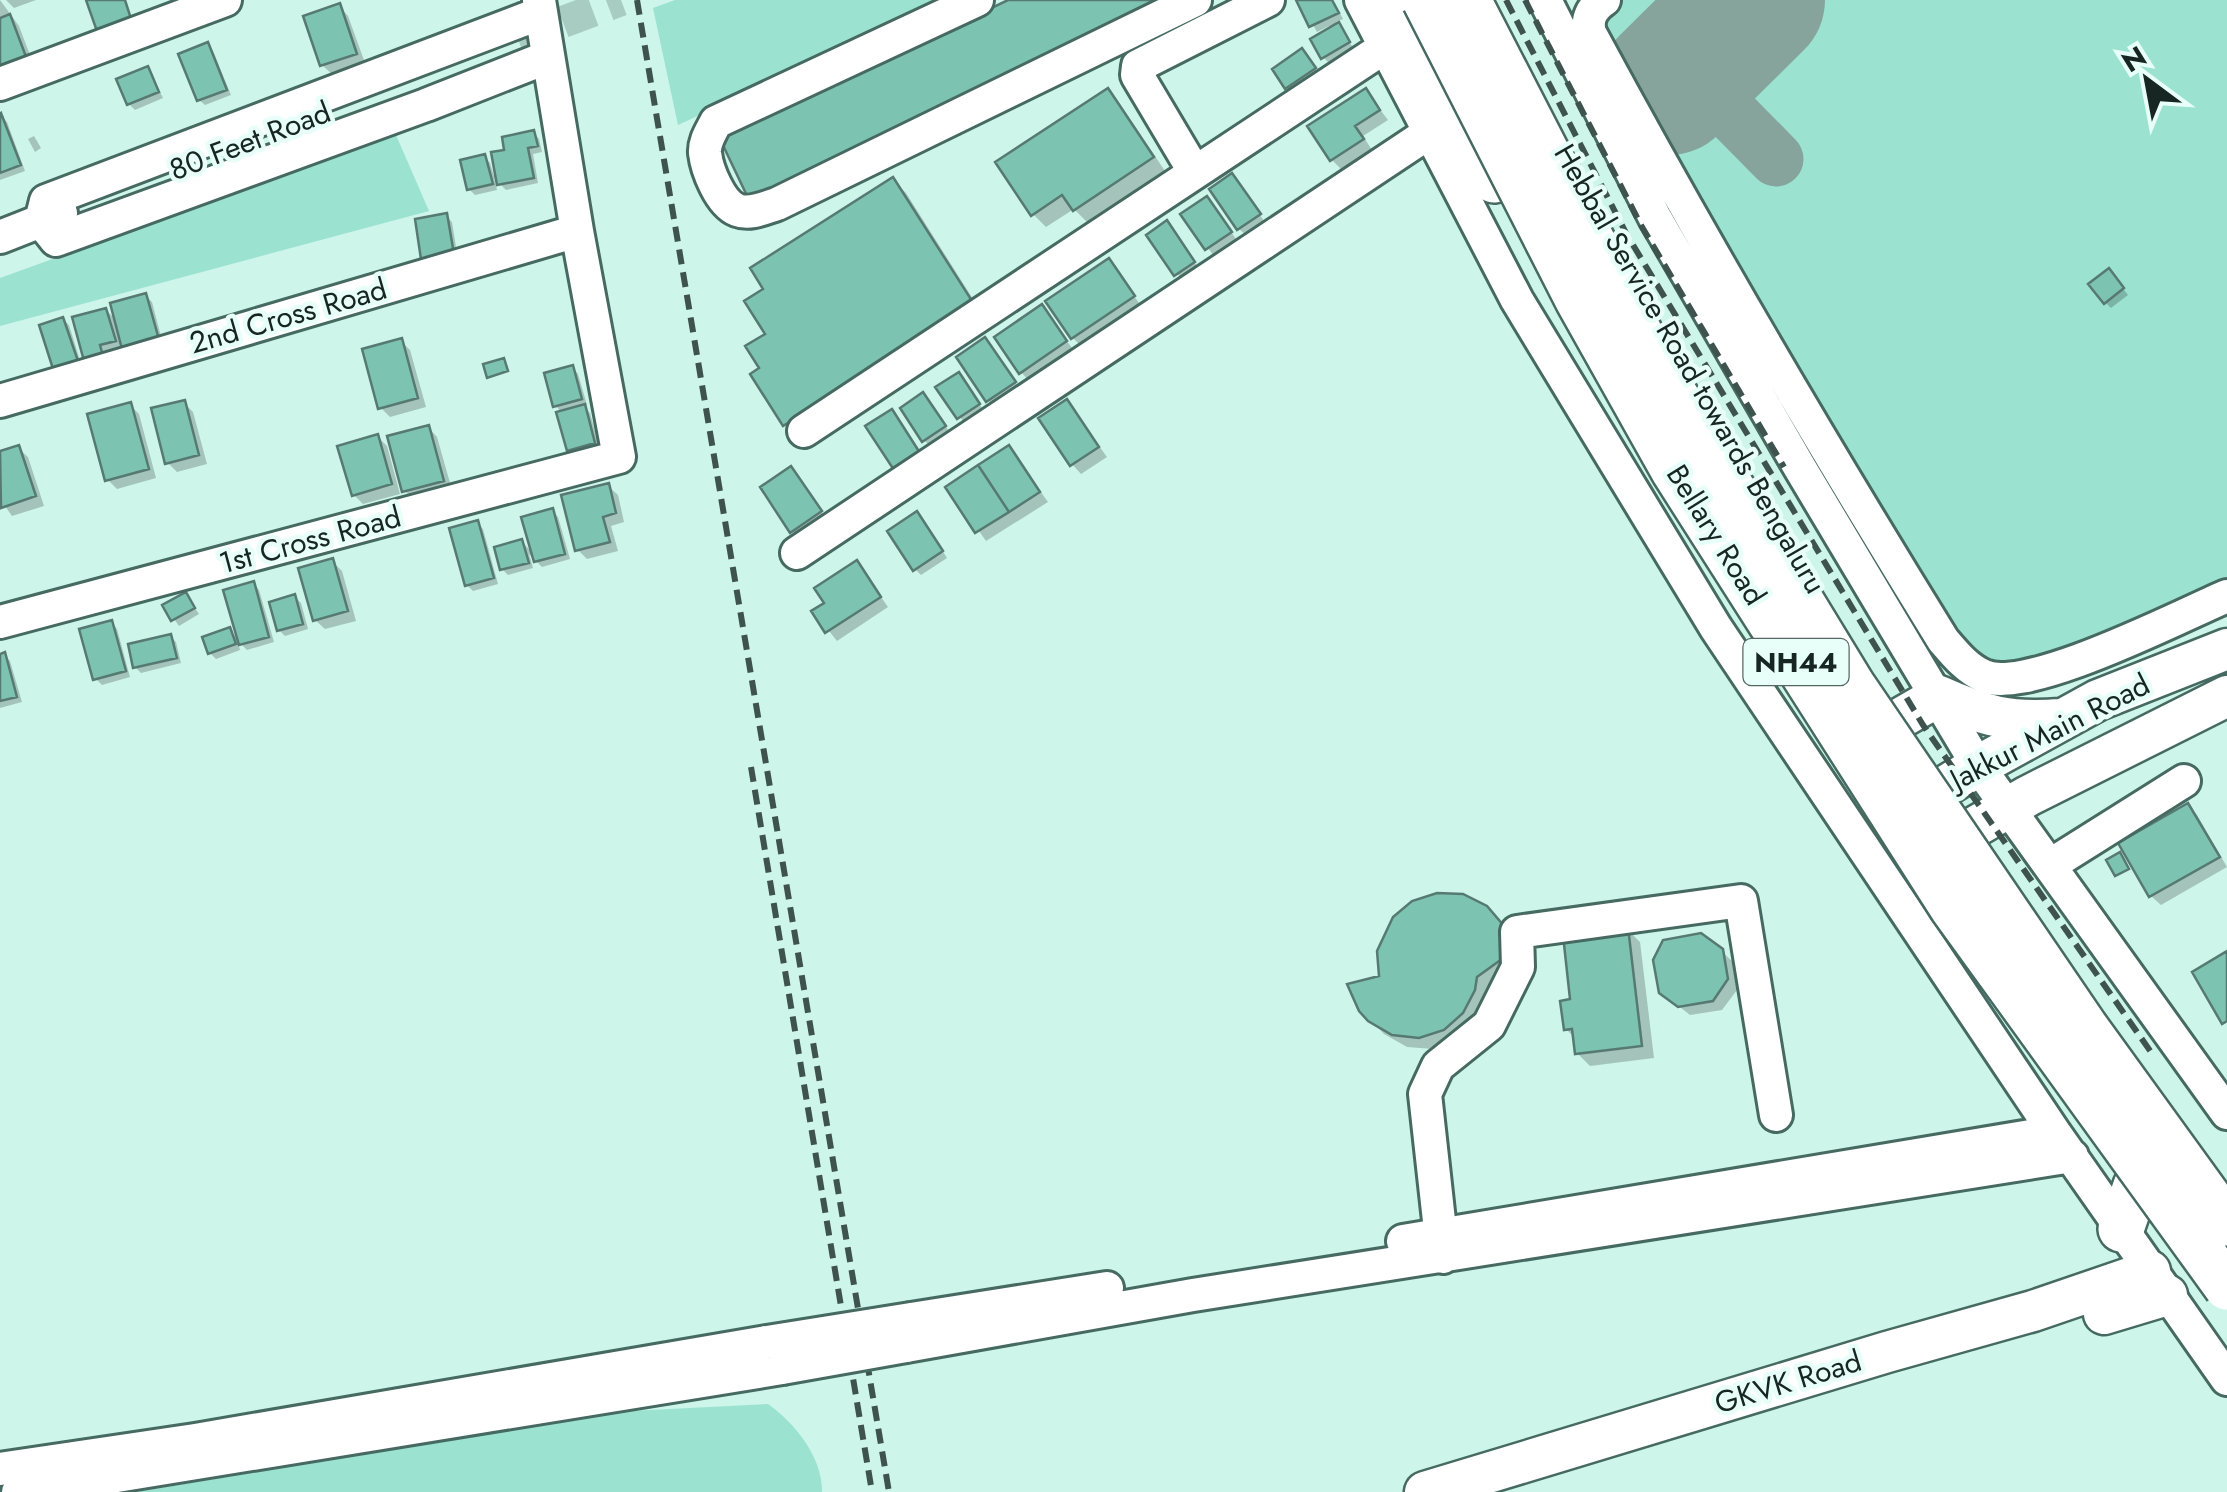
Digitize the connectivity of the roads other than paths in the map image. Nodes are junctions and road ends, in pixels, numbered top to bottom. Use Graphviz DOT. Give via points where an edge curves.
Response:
graph roads {
  1 [pos="225,0"];
  2 [pos="977,0"];
  3 [pos="1196,0"];
  4 [pos="1268,0"];
  5 [pos="1361,0"];
  6 [pos="1400,0"];
  7 [pos="1425,0"];
  8 [pos="1468,0"];
  9 [pos="1486,0"];
  10 [pos="1545,0"];
  11 [pos="1604,0"];
  12 [pos="540,6"];
  13 [pos="499,46"];
  14 [pos="1385,47"];
  15 [pos="548,57"];
  16 [pos="0,84"];
  17 [pos="1430,132"];
  18 [pos="1194,171"];
  19 [pos="41,221"];
  20 [pos="576,230"];
  21 [pos="0,237"];
  22 [pos="0,401"];
  23 [pos="804,431"];
  24 [pos="797,553"];
  25 [pos="2227,596"];
  26 [pos="0,622"];
  27 [pos="2227,648"];
  28 [pos="1939,696"];
  29 [pos="2227,696"];
  30 [pos="1899,719"];
  31 [pos="2063,719"];
  32 [pos="1960,776"];
  33 [pos="2184,781"];
  34 [pos="1989,819"];
  35 [pos="1869,833"];
  36 [pos="2052,864"];
  37 [pos="1895,873"];
  38 [pos="2227,1114"];
  39 [pos="1776,1115"];
  40 [pos="2063,1144"];
  41 [pos="2136,1186"];
  42 [pos="2227,1188"];
  43 [pos="2227,1222"];
  44 [pos="2122,1229"];
  45 [pos="1442,1246"];
  46 [pos="2159,1283"];
  47 [pos="2227,1287"];
  48 [pos="2227,1314"];
  49 [pos="2227,1380"];
  50 [pos="169,1456"];
  51 [pos="0,1469"];
  52 [pos="18,1492"];
  53 [pos="1425,1492"];
  54 [pos="1509,1492"];
  1 -- 16 [label="street"];
  2 -- 3 [label="street" via="716,122 705,151 725,200 752,212 777,204"];
  4 -- 18 [label="street" via="1138,66 1137,75"];
  5 -- 14 [label="street"];
  6 -- 35 [label="highway" via="1603,381"];
  7 -- 47 [label="highway, Bellary Road / NH44, bridge" via="1674,471 1952,907"];
  8 -- 43 [label="highway, Bellary Road / NH44, bridge" via="1653,359 1832,653 2085,1027"];
  9 -- 30 [label="highway, Hebbal Service Road towards Bengaluru" via="1665,338"];
  10 -- 28 [label="street" via="1654,216"];
  11 -- 25 [label="street" via="1590,15 1590,32 1678,196 1841,475 1962,662 1986,678 2047,673"];
  12 -- 15 [label="street"];
  12 -- 19 [label="street" via="46,201"];
  13 -- 19 [label="street, 80 Feet Road"];
  14 -- 17 [label="street"];
  14 -- 18 [label="street"];
  15 -- 19 [label="street" via="56,240"];
  15 -- 20 [label="street"];
  17 -- 24 [label="street"];
  17 -- 35 [label="street" via="1537,333 1716,628"];
  18 -- 23 [label="street"];
  19 -- 21 [label="street, 80 Feet Road"];
  20 -- 22 [label="street, 2nd Cross Road"];
  20 -- 26 [label="street, 1st Cross Road" via="619,458"];
  27 -- 31 [label="main road, Jakkur Main Road"];
  28 -- 30 [label="main road"];
  28 -- 31 [label="main road" via="1996,718"];
  28 -- 32 [label="street"];
  29 -- 34 [label="main road, Jakkur Main Road"];
  30 -- 32 [label="highway, Hebbal Service Road towards Bengaluru"];
  31 -- 32 [label="main road, Jakkur Main Road"];
  32 -- 34 [label="highway, Hebbal Service Road towards Bengaluru"];
  32 -- 35 [label="main road, Jakkur Main Road"];
  33 -- 36 [label="street"];
  34 -- 36 [label="street"];
  34 -- 37 [label="main road, Jakkur Main Road"];
  34 -- 42 [label="highway"];
  35 -- 37 [label="highway"];
  36 -- 38 [label="street"];
  37 -- 40 [label="street"];
  37 -- 41 [label="highway"];
  39 -- 45 [label="street" via="1741,901 1517,932 1518,967 1490,1026 1438,1066 1424,1094"];
  40 -- 44 [label="street"];
  40 -- 45 [label="street"];
  41 -- 44 [label="highway"];
  41 -- 48 [label="highway"];
  44 -- 46 [label="street"];
  45 -- 50 [label="street, bridge"];
  46 -- 49 [label="street"];
  46 -- 53 [label="main road, GKVK Road" via="1887,1352"];
  46 -- 54 [label="main road, GKVK Road"];
  50 -- 51 [label="street"];
  50 -- 52 [label="street"];
}
